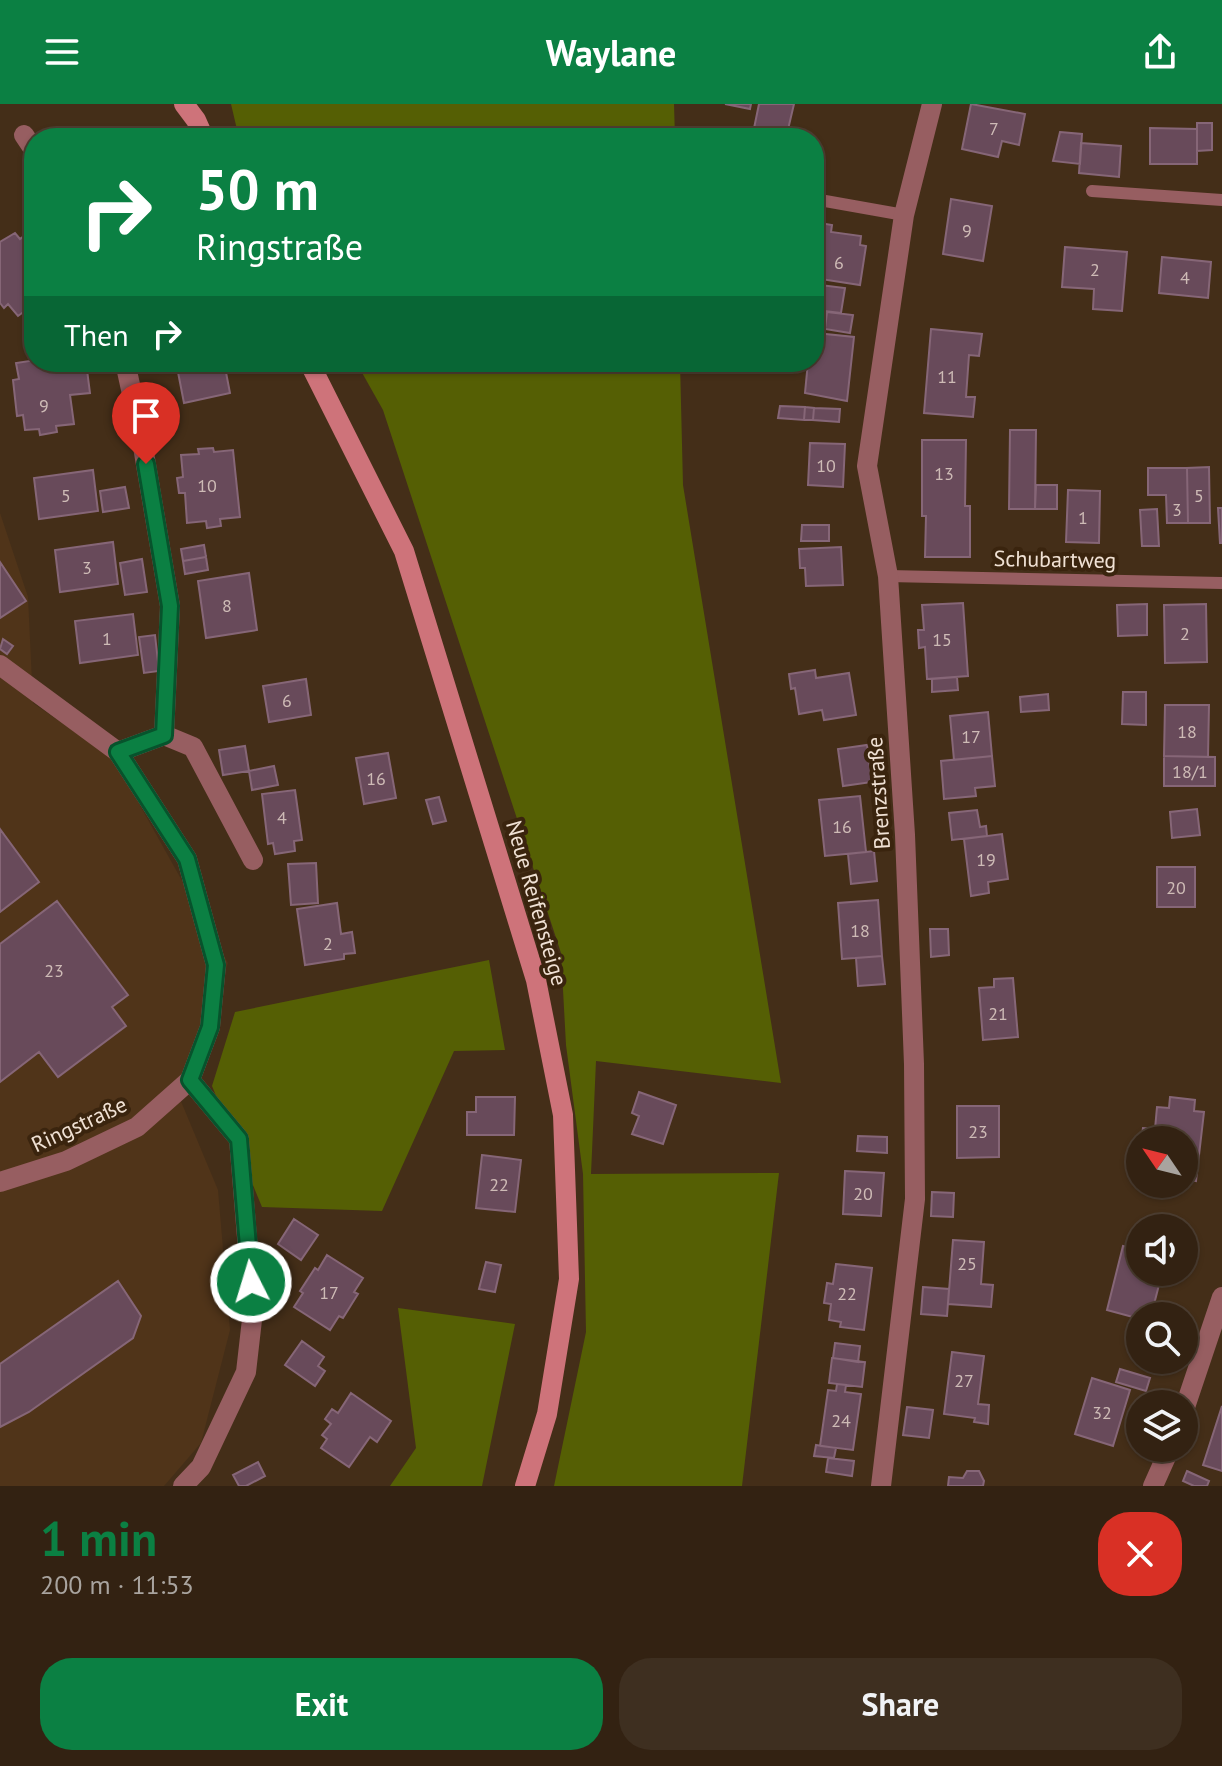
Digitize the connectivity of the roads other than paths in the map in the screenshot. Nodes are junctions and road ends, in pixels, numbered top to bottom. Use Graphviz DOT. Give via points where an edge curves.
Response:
graph roads {
  1 [pos="932,104"];
  2 [pos="1092,191"];
  3 [pos="1222,200"];
  4 [pos="824,201"];
  5 [pos="904,215"];
  6 [pos="127,372"];
  7 [pos="314,372"];
  8 [pos="888,576"];
  9 [pos="1222,583"];
  10 [pos="0,665"];
  11 [pos="164,735"];
  12 [pos="118,752"];
  13 [pos="253,860"];
  14 [pos="190,1080"];
  15 [pos="0,1182"];
  16 [pos="1222,1297"];
  17 [pos="1191,1390"];
  18 [pos="1164,1462"];
  19 [pos="183,1486"];
  20 [pos="525,1486"];
  21 [pos="881,1486"];
  22 [pos="1153,1486"];
  1 -- 5 [label="street, Brenzstraße"];
  2 -- 3 [label="lane"];
  4 -- 5 [label="lane"];
  5 -- 8 [label="street, Brenzstraße" via="867,466"];
  6 -- 11 [label="street" via="170,606"];
  7 -- 20 [label="main road, Neue Reifensteige" via="404,551 536,980 563,1115 569,1279 547,1414"];
  8 -- 9 [label="lane, Schubartweg"];
  8 -- 21 [label="street, Brenzstraße" via="905,835 915,1199"];
  10 -- 12 [label="street, Ringstraße"];
  11 -- 12 [label="street"];
  11 -- 13 [label="street" via="193,747"];
  12 -- 14 [label="street, Ringstraße" via="187,859 216,965 210,1027"];
  14 -- 15 [label="street, Ringstraße" via="137,1127 66,1161"];
  14 -- 19 [label="street" via="239,1139 253,1311 246,1372 201,1467"];
  16 -- 17 [label="street"];
  18 -- 22 [label="street"];
}
